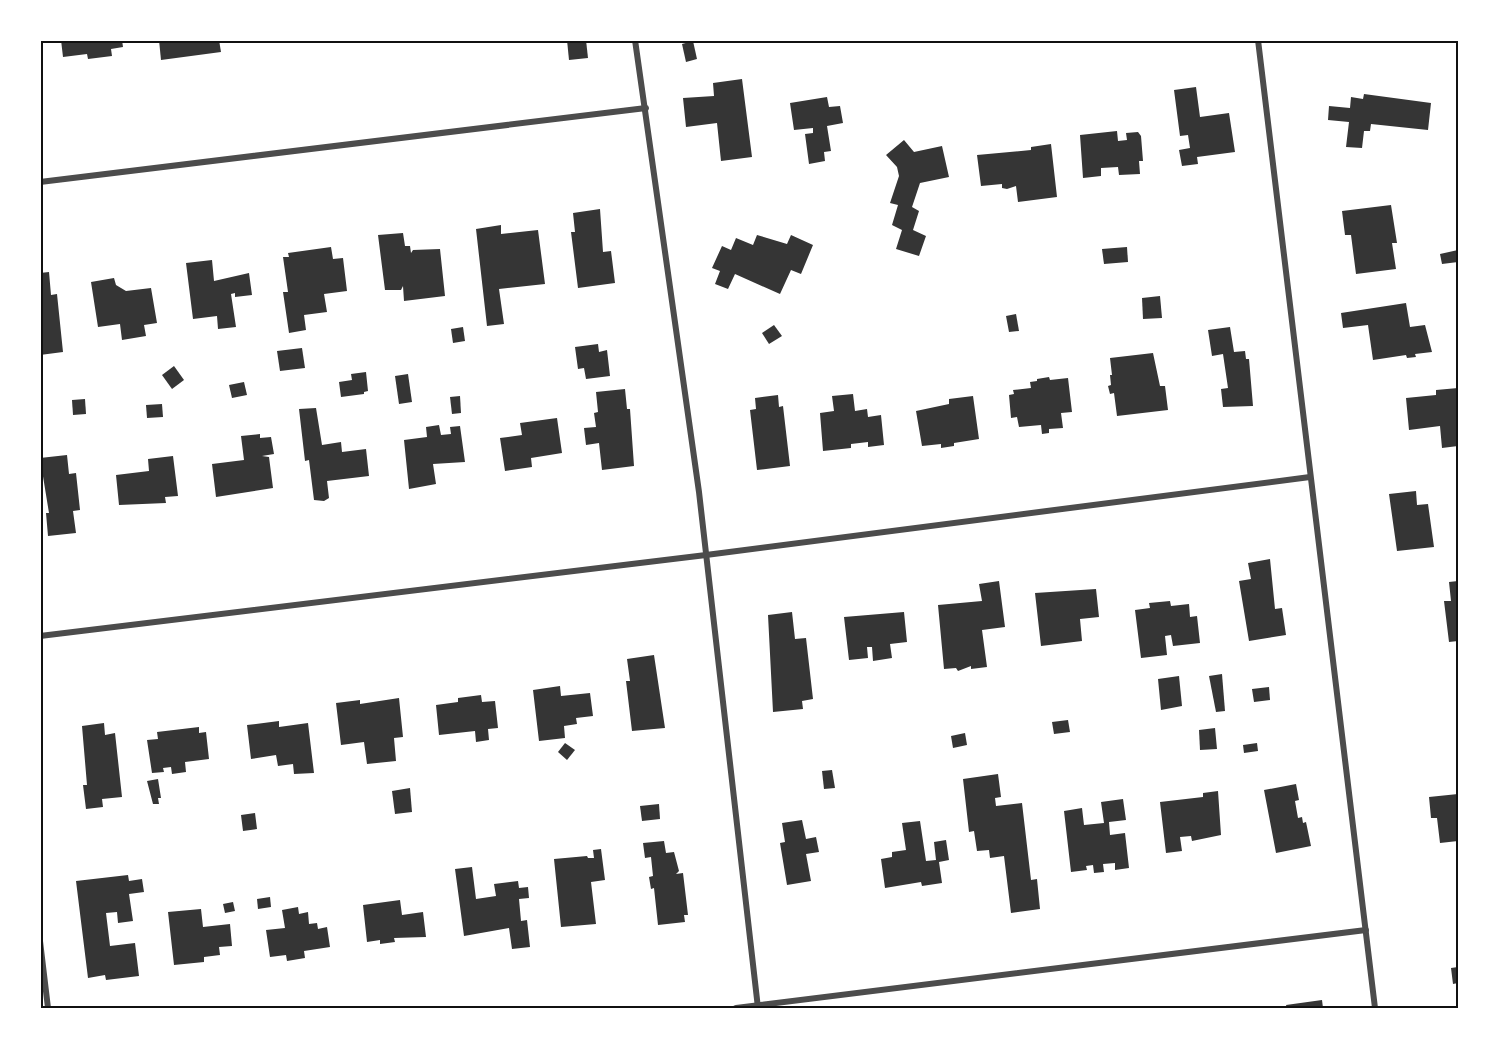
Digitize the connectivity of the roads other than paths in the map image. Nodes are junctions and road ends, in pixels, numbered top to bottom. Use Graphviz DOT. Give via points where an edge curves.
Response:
graph roads {
  1 [pos="635,40"];
  2 [pos="1258,40"];
  3 [pos="646,108"];
  4 [pos="40,182"];
  5 [pos="1310,477"];
  6 [pos="706,555"];
  7 [pos="40,636"];
  8 [pos="1366,930"];
  9 [pos="40,941"];
  10 [pos="758,1007"];
  11 [pos="48,1008"];
  12 [pos="736,1008"];
  13 [pos="1375,1008"];
  1 -- 3 [label="street"];
  2 -- 5 [label="street"];
  3 -- 4 [label="street"];
  3 -- 6 [label="street"];
  5 -- 6 [label="street"];
  5 -- 8 [label="street"];
  6 -- 7 [label="street"];
  6 -- 10 [label="street"];
  8 -- 10 [label="street"];
  8 -- 13 [label="street"];
  9 -- 11 [label="street"];
  10 -- 12 [label="street"];
}
